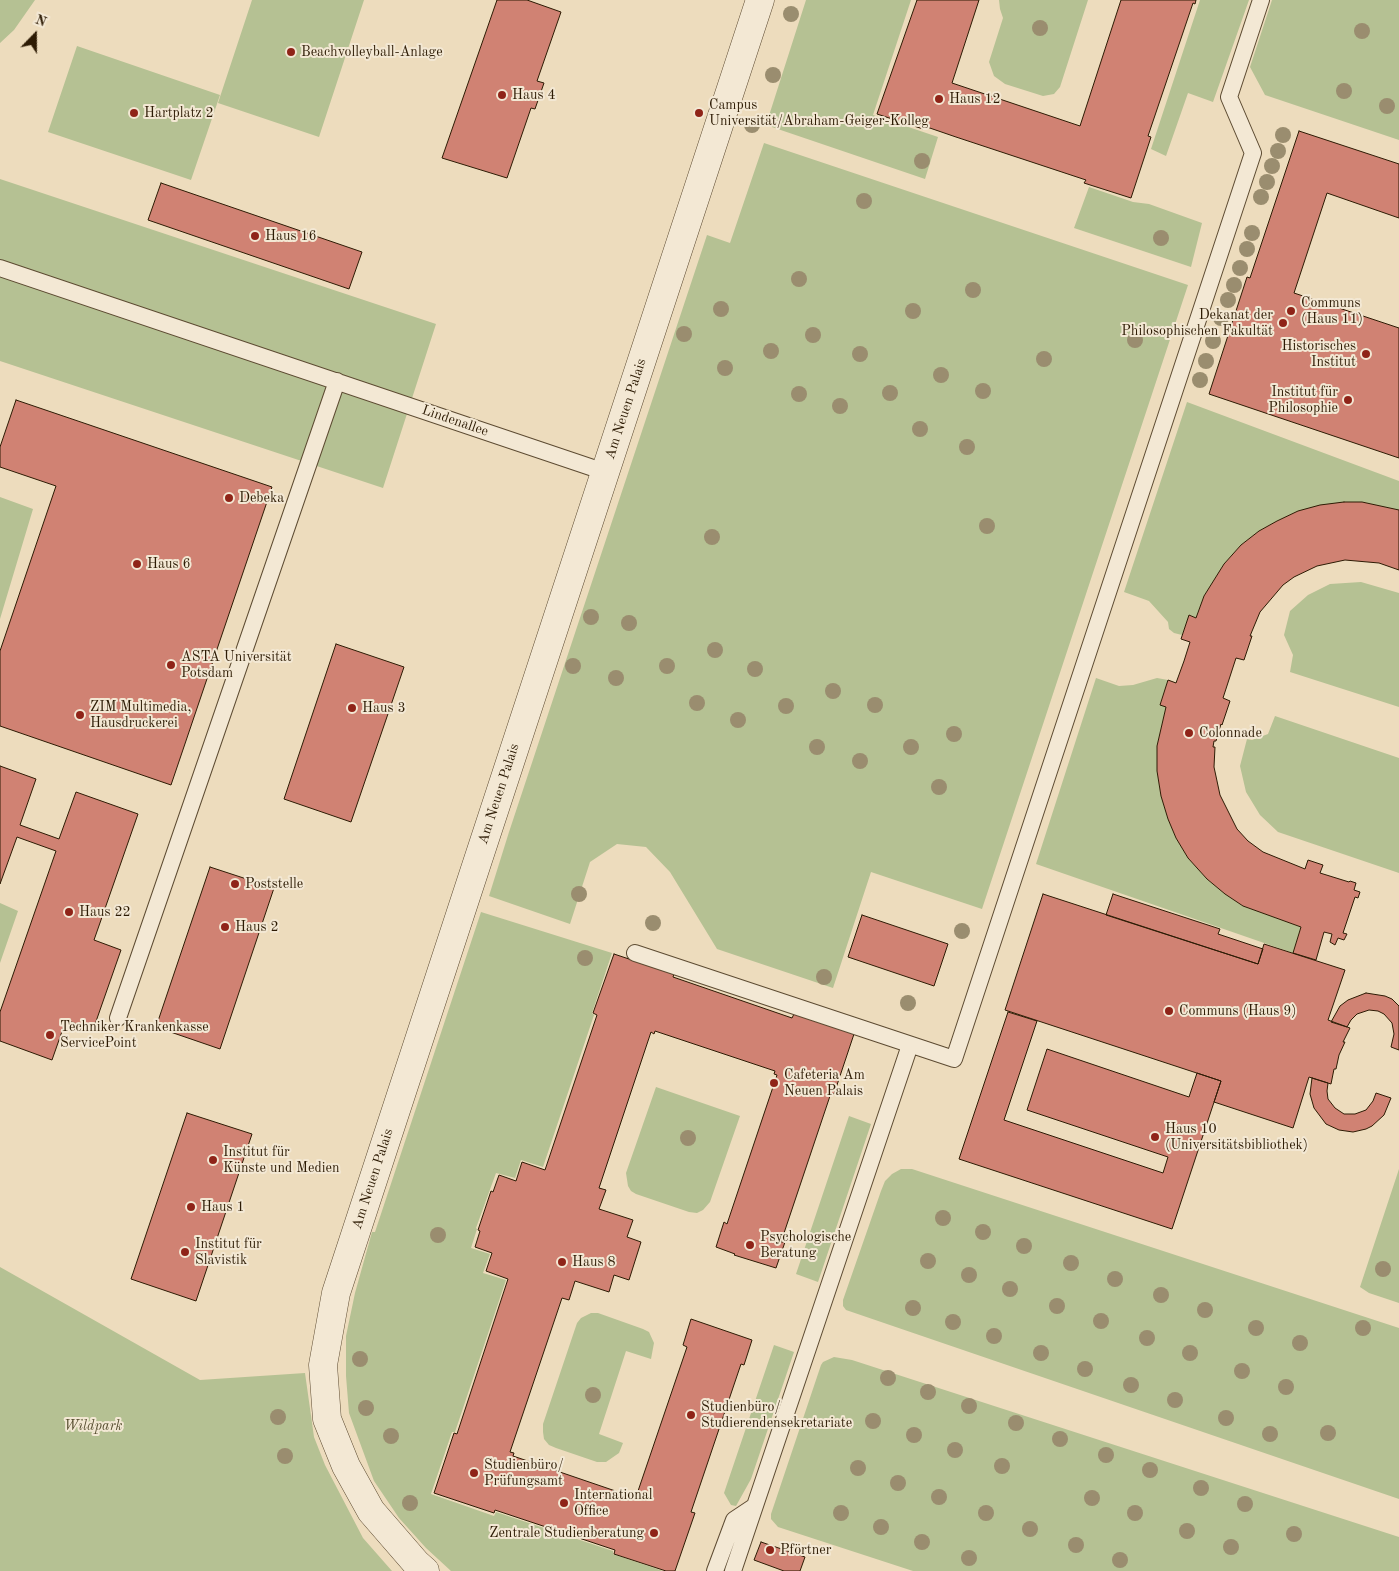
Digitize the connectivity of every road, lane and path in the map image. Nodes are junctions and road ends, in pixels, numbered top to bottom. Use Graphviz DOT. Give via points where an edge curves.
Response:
graph roads {
  1 [pos="760,0"];
  2 [pos="1261,0"];
  3 [pos="0,268"];
  4 [pos="337,381"];
  5 [pos="605,472"];
  6 [pos="635,953"];
  7 [pos="118,1018"];
  8 [pos="910,1045"];
  9 [pos="755,1506"];
  10 [pos="425,1571"];
  11 [pos="715,1571"];
  12 [pos="733,1571"];
  1 -- 5 [label="street, Am Neuen Palais"];
  2 -- 8 [label="lane" via="1229,97 1253,153 954,1059"];
  3 -- 4 [label="lane, Lindenallee"];
  4 -- 5 [label="lane, Lindenallee"];
  4 -- 7 [label="lane"];
  5 -- 10 [label="street, Am Neuen Palais" via="336,1293 323,1364 327,1419 346,1466 371,1511"];
  6 -- 8 [label="lane"];
  8 -- 9 [label="lane"];
  9 -- 11 [label="lane" via="734,1520"];
  9 -- 12 [label="lane"];
}
